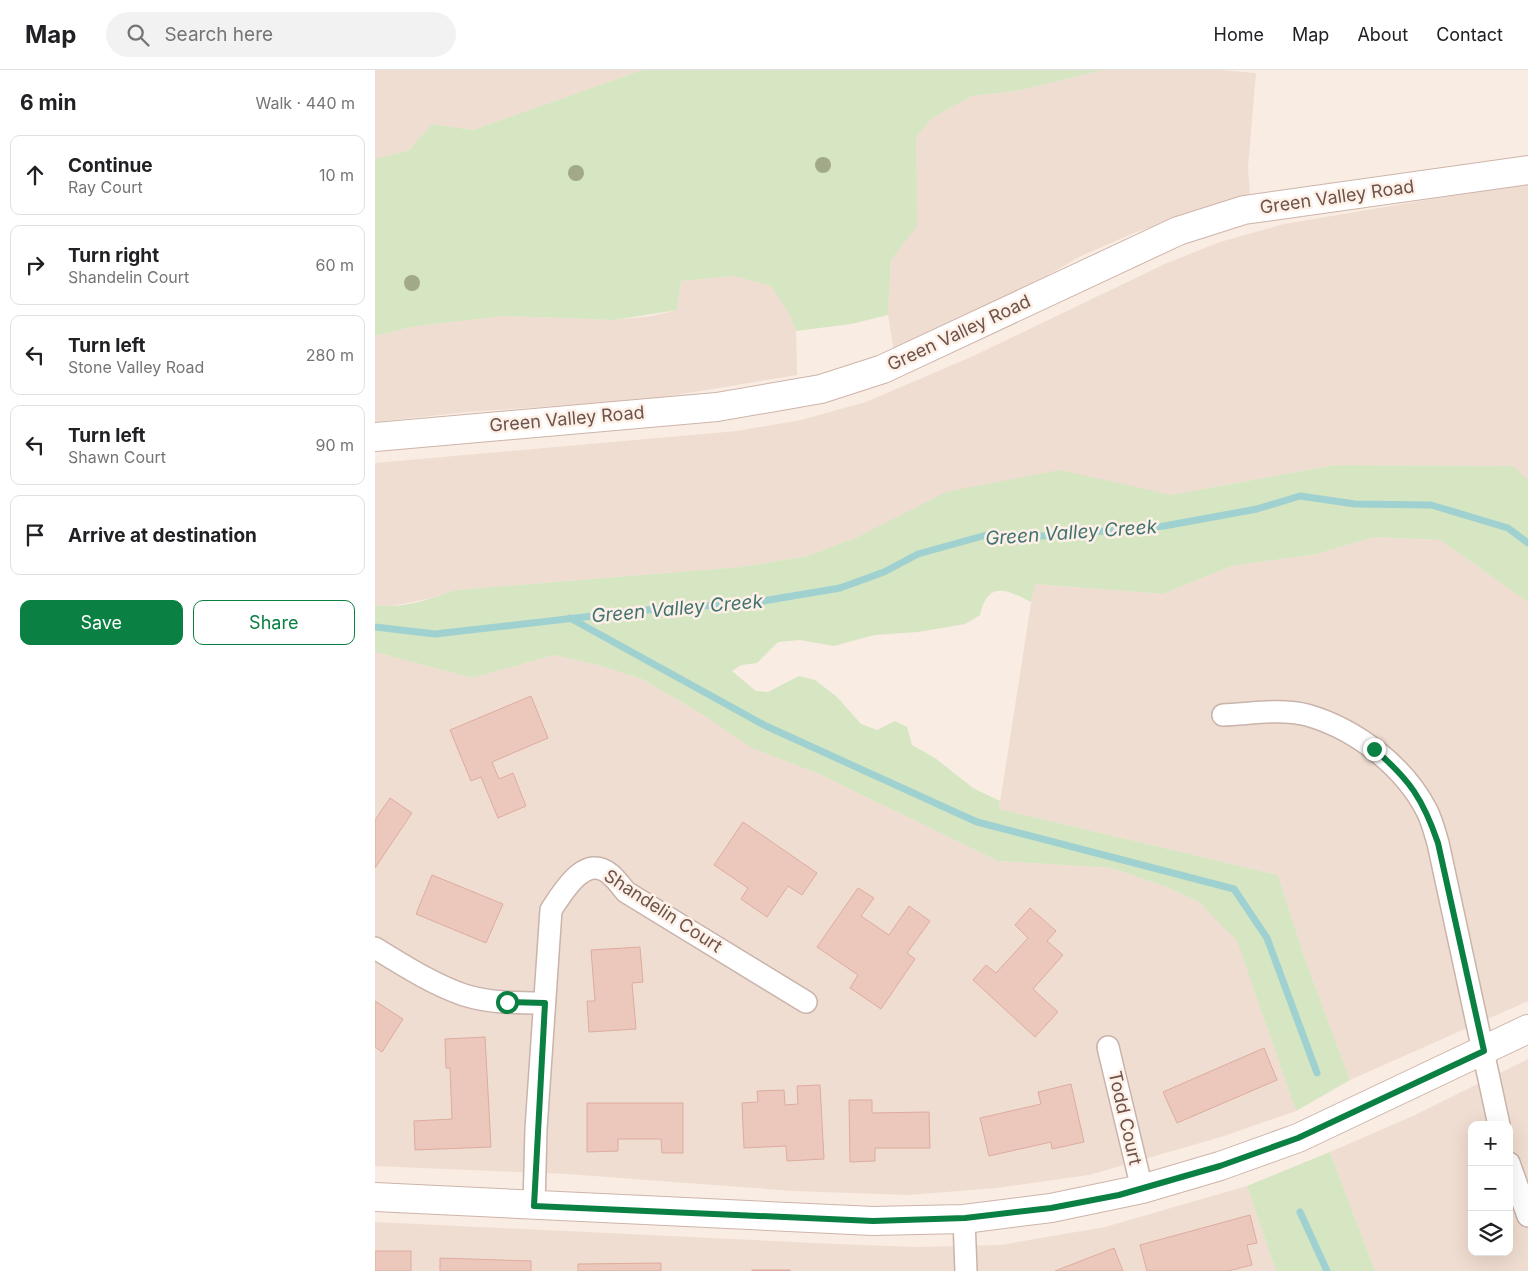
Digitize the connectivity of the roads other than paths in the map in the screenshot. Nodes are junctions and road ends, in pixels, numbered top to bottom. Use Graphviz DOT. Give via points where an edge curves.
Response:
graph roads {
  1 [pos="1528,170"];
  2 [pos="375,437"];
  3 [pos="1223,715"];
  4 [pos="375,948"];
  5 [pos="807,1002"];
  6 [pos="545,1003"];
  7 [pos="1528,1029"];
  8 [pos="1108,1047"];
  9 [pos="1484,1051"];
  10 [pos="1498,1121"];
  11 [pos="1510,1166"];
  12 [pos="1142,1189"];
  13 [pos="375,1197"];
  14 [pos="534,1206"];
  15 [pos="1528,1216"];
  16 [pos="965,1218"];
  17 [pos="966,1271"];
  1 -- 2 [label="street, Green Valley Road" via="1244,210 1178,231 883,369 821,389 717,407"];
  3 -- 9 [label="street" via="1307,715 1374,749 1413,787 1428,812 1438,843"];
  4 -- 6 [label="street" via="423,976 465,995 507,1002"];
  5 -- 6 [label="street, Shandelin Court" via="626,892 609,873 595,868 581,873 569,883 551,910"];
  6 -- 14 [label="street, Shandelin Court"];
  7 -- 9 [label="street"];
  8 -- 12 [label="street, Todd Court"];
  9 -- 10 [label="street"];
  9 -- 12 [label="street" via="1298,1138"];
  11 -- 15 [label="street"];
  12 -- 16 [label="street" via="1051,1208"];
  13 -- 14 [label="street"];
  14 -- 16 [label="street" via="873,1221"];
  16 -- 17 [label="street"];
}
